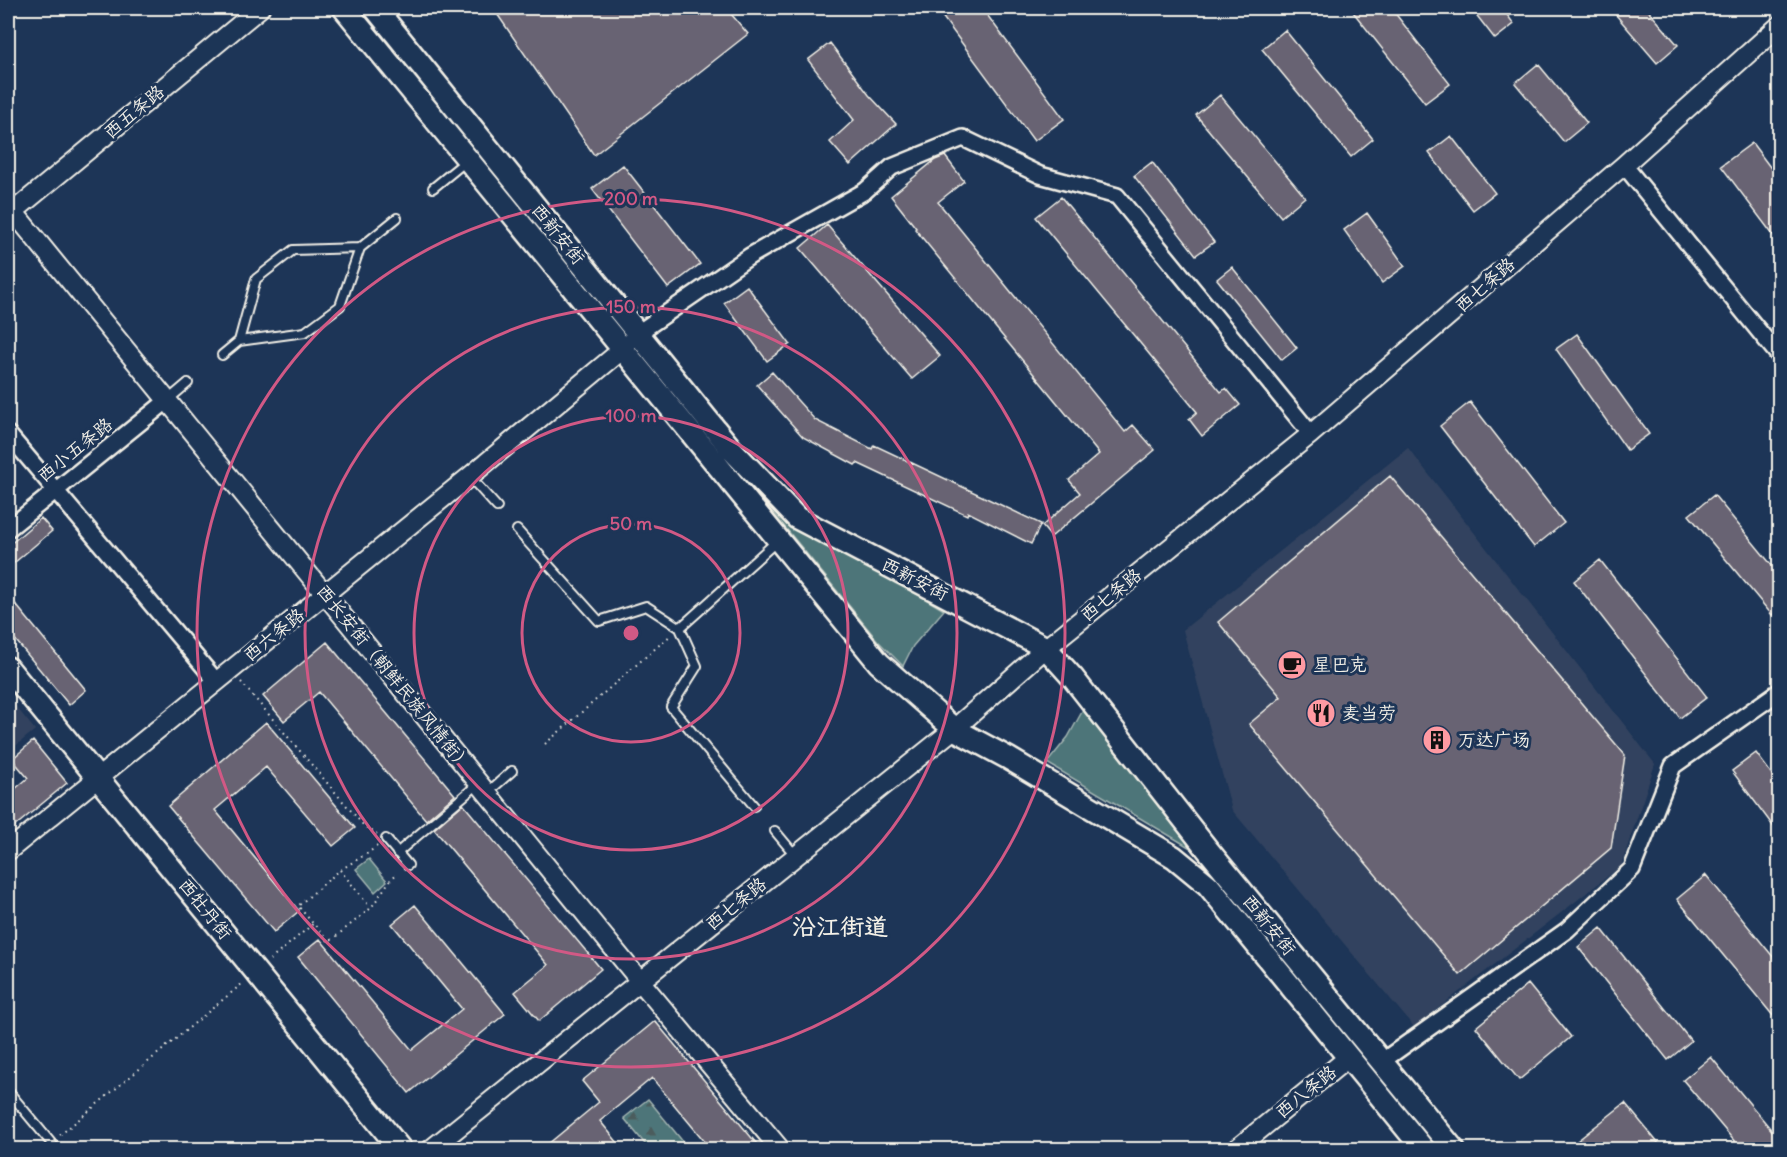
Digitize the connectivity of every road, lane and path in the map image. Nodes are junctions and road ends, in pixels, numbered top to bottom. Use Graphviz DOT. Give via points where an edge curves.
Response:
graph roads {
  1 [pos="260,8"];
  2 [pos="344,8"];
  3 [pos="375,8"];
  4 [pos="1779,25"];
  5 [pos="468,160"];
  6 [pos="1624,165"];
  7 [pos="433,189"];
  8 [pos="9,211"];
  9 [pos="398,218"];
  10 [pos="360,248"];
  11 [pos="638,333"];
  12 [pos="239,341"];
  13 [pos="623,349"];
  14 [pos="222,355"];
  15 [pos="1779,357"];
  16 [pos="188,383"];
  17 [pos="168,400"];
  18 [pos="8,434"];
  19 [pos="1311,434"];
  20 [pos="469,477"];
  21 [pos="56,491"];
  22 [pos="497,507"];
  23 [pos="8,530"];
  24 [pos="517,530"];
  25 [pos="779,539"];
  26 [pos="326,594"];
  27 [pos="680,628"];
  28 [pos="1046,648"];
  29 [pos="8,668"];
  30 [pos="231,670"];
  31 [pos="217,682"];
  32 [pos="1779,691"];
  33 [pos="954,729"];
  34 [pos="545,744"];
  35 [pos="512,771"];
  36 [pos="98,778"];
  37 [pos="483,788"];
  38 [pos="754,806"];
  39 [pos="775,831"];
  40 [pos="386,839"];
  41 [pos="8,851"];
  42 [pos="368,853"];
  43 [pos="397,853"];
  44 [pos="796,856"];
  45 [pos="408,865"];
  46 [pos="340,870"];
  47 [pos="391,879"];
  48 [pos="371,908"];
  49 [pos="314,923"];
  50 [pos="256,972"];
  51 [pos="640,981"];
  52 [pos="1349,1057"];
  53 [pos="1381,1062"];
  54 [pos="8,1090"];
  55 [pos="51,1142"];
  56 [pos="57,1149"];
  57 [pos="402,1149"];
  58 [pos="430,1149"];
  59 [pos="781,1149"];
  60 [pos="1235,1149"];
  61 [pos="1424,1149"];
  62 [pos="1454,1149"];
  1 -- 8 [label="street, 西五条路"];
  2 -- 5 [label="main road, 西新安街"];
  3 -- 11 [label="main road, 西新安街"];
  4 -- 6 [label="street, 西七条路"];
  5 -- 7 [label="lane"];
  5 -- 13 [label="main road, 西新安街"];
  6 -- 15 [label="street"];
  6 -- 19 [label="street, 西七条路"];
  8 -- 17 [label="street, 西长安街（朝鲜民族风情街）"];
  9 -- 10 [label="lane"];
  10 -- 12 [label="lane" via="340,306 331,313 305,332"];
  10 -- 12 [label="lane" via="293,250 256,279"];
  11 -- 13 [label="street"];
  11 -- 19 [label="street" via="750,256 865,191 892,167 963,138 1040,175 1117,196"];
  11 -- 28 [label="main road, 西新安街" via="732,450 797,518"];
  12 -- 14 [label="lane"];
  13 -- 20 [label="street, 西六条路"];
  13 -- 25 [label="main road, 西新安街"];
  16 -- 17 [label="lane"];
  17 -- 21 [label="street, 西小五条路"];
  17 -- 26 [label="street, 西长安街（朝鲜民族风情街）"];
  18 -- 21 [label="street"];
  19 -- 28 [label="street, 西七条路"];
  20 -- 22 [label="lane"];
  20 -- 26 [label="street, 西六条路"];
  21 -- 23 [label="street, 西小五条路"];
  21 -- 31 [label="street"];
  24 -- 27 [label="lane" via="598,621 646,606"];
  25 -- 27 [label="lane"];
  25 -- 33 [label="main road, 西新安街" via="879,663"];
  26 -- 30 [label="street, 西六条路"];
  26 -- 37 [label="street, 西长安街（朝鲜民族风情街）"];
  27 -- 34 [label="path"];
  27 -- 38 [label="lane" via="697,666 671,706"];
  28 -- 33 [label="street, 西七条路"];
  28 -- 53 [label="main road, 西新安街"];
  29 -- 36 [label="main road, 西牡丹街"];
  30 -- 31 [label="street, 西六条路"];
  30 -- 40 [label="path" via="364,826"];
  31 -- 36 [label="street, 西六条路"];
  32 -- 53 [label="street" via="1673,766 1632,868 1567,930"];
  33 -- 44 [label="street, 西七条路"];
  33 -- 52 [label="main road, 西新安街" via="1174,857 1208,885"];
  35 -- 37 [label="lane"];
  36 -- 41 [label="street, 西六条路"];
  36 -- 50 [label="main road, 西牡丹街"];
  37 -- 43 [label="lane"];
  37 -- 51 [label="street, 西长安街（朝鲜民族风情街）"];
  39 -- 44 [label="lane"];
  40 -- 43 [label="lane"];
  42 -- 46 [label="path"];
  43 -- 45 [label="lane"];
  44 -- 51 [label="street, 西七条路"];
  46 -- 48 [label="path"];
  46 -- 49 [label="path" via="298,906"];
  47 -- 48 [label="path"];
  48 -- 49 [label="path" via="329,942"];
  49 -- 50 [label="path"];
  50 -- 55 [label="path"];
  50 -- 57 [label="main road, 西牡丹街"];
  51 -- 58 [label="street, 西七条路"];
  51 -- 59 [label="street, 西长安街（朝鲜民族风情街）"];
  52 -- 60 [label="street, 西八条路"];
  52 -- 61 [label="main road, 西新安街"];
  53 -- 62 [label="main road, 西新安街"];
  54 -- 55 [label="lane"];
  55 -- 56 [label="lane"];
}
